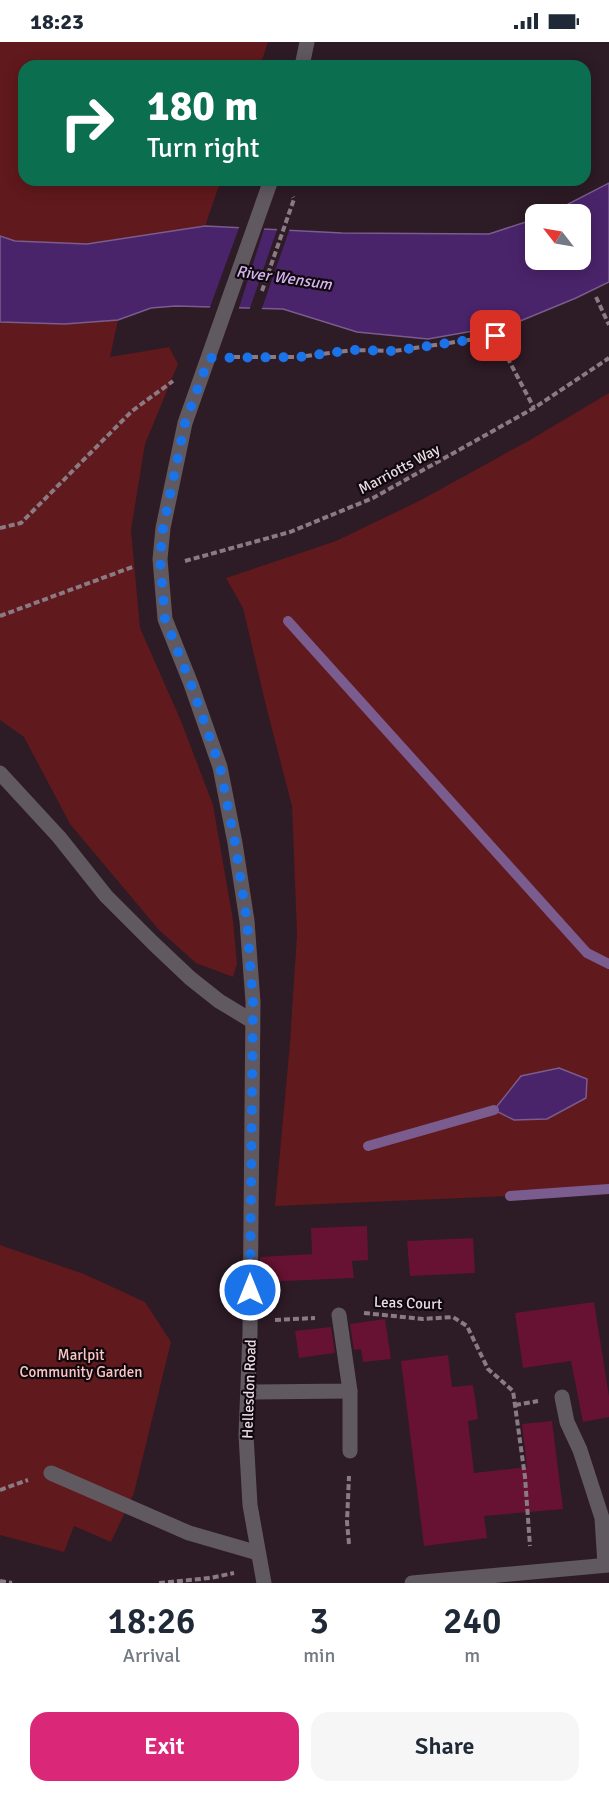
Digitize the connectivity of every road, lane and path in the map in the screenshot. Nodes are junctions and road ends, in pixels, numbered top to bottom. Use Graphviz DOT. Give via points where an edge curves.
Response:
graph roads {
  1 [pos="308,42"];
  2 [pos="304,60"];
  3 [pos="269,186"];
  4 [pos="596,297"];
  5 [pos="609,325"];
  6 [pos="209,358"];
  7 [pos="609,358"];
  8 [pos="534,408"];
  9 [pos="0,528"];
  10 [pos="160,559"];
  11 [pos="183,562"];
  12 [pos="0,616"];
  13 [pos="0,773"];
  14 [pos="252,1021"];
  15 [pos="339,1315"];
  16 [pos="273,1320"];
  17 [pos="350,1391"];
  18 [pos="248,1392"];
  19 [pos="562,1397"];
  20 [pos="350,1451"];
  21 [pos="51,1473"];
  22 [pos="349,1544"];
  23 [pos="258,1553"];
  24 [pos="607,1565"];
  25 [pos="533,1571"];
  26 [pos="210,1578"];
  27 [pos="475,1580"];
  28 [pos="0,1581"];
  29 [pos="12,1583"];
  30 [pos="159,1583"];
  31 [pos="264,1583"];
  32 [pos="412,1583"];
  1 -- 2 [label="street"];
  3 -- 6 [label="street, Hellesdon Road"];
  4 -- 5 [label="path"];
  6 -- 8 [label="path" via="394,351 496,336"];
  6 -- 9 [label="path" via="132,411 21,523"];
  6 -- 10 [label="street, Hellesdon Road" via="185,423"];
  7 -- 8 [label="path, Marriotts Way"];
  8 -- 11 [label="path, Marriotts Way" via="362,503 290,532"];
  10 -- 12 [label="path"];
  10 -- 14 [label="street, Hellesdon Road" via="165,619 220,767 247,921"];
  13 -- 14 [label="street" via="106,896 153,943 189,978"];
  14 -- 18 [label="street, Hellesdon Road"];
  15 -- 16 [label="path, Leas Court"];
  15 -- 17 [label="street"];
  15 -- 25 [label="path, Leas Court" via="453,1317 467,1326 488,1370 513,1391"];
  17 -- 18 [label="street"];
  17 -- 20 [label="street"];
  18 -- 23 [label="street, Hellesdon Road" via="250,1505"];
  19 -- 24 [label="street" via="567,1422 602,1518"];
  20 -- 22 [label="path"];
  21 -- 23 [label="street" via="189,1533"];
  23 -- 31 [label="street, Hellesdon Road"];
  24 -- 25 [label="street"];
  25 -- 27 [label="street"];
  26 -- 30 [label="path"];
  27 -- 32 [label="street"];
  28 -- 29 [label="path"];
}
